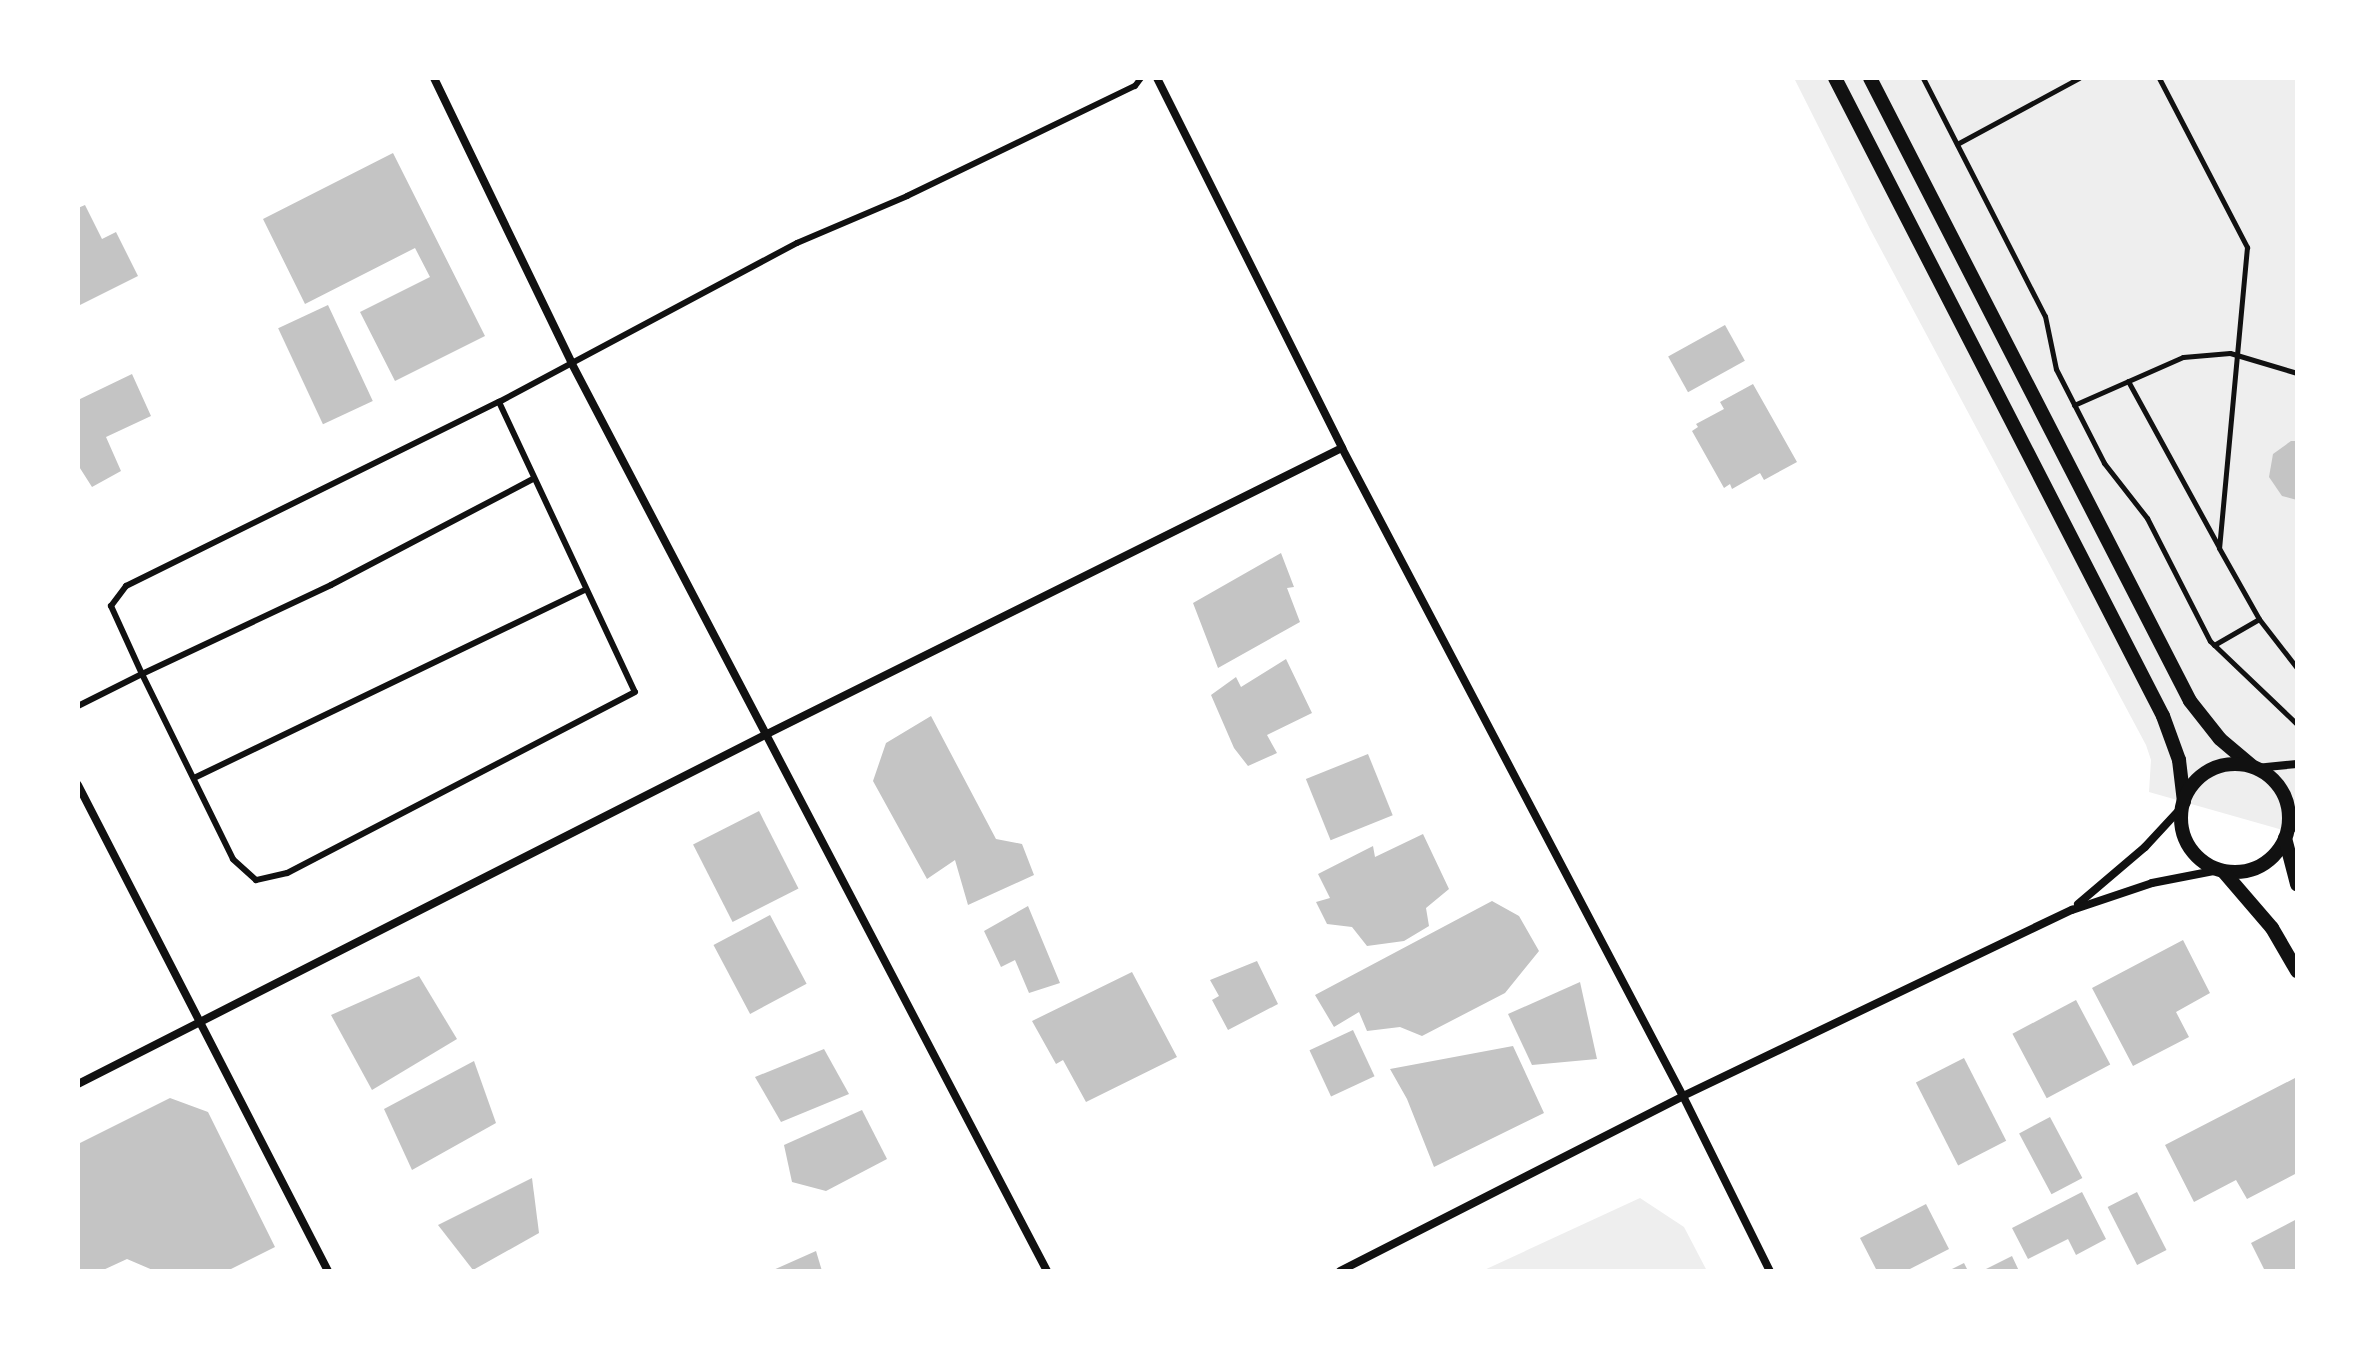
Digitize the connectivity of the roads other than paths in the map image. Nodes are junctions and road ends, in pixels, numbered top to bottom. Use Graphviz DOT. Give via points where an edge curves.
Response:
graph roads {
  1 [pos="434,78"];
  2 [pos="1141,78"];
  3 [pos="1157,78"];
  4 [pos="1835,78"];
  5 [pos="1870,78"];
  6 [pos="571,362"];
  7 [pos="499,402"];
  8 [pos="1342,448"];
  9 [pos="533,479"];
  10 [pos="586,589"];
  11 [pos="142,674"];
  12 [pos="78,706"];
  13 [pos="767,734"];
  14 [pos="2297,764"];
  15 [pos="2254,767"];
  16 [pos="194,778"];
  17 [pos="78,785"];
  18 [pos="2183,804"];
  19 [pos="2297,823"];
  20 [pos="2286,836"];
  21 [pos="2221,870"];
  22 [pos="2297,884"];
  23 [pos="2072,910"];
  24 [pos="2297,971"];
  25 [pos="197,1023"];
  26 [pos="78,1084"];
  27 [pos="1683,1096"];
  28 [pos="328,1271"];
  29 [pos="1047,1271"];
  30 [pos="1340,1271"];
  31 [pos="1770,1271"];
  1 -- 6 [label="street"];
  2 -- 6 [label="lane" via="1135,86 907,196 797,243"];
  3 -- 8 [label="street"];
  4 -- 18 [label="street" via="2163,716 2179,760"];
  5 -- 15 [label="street" via="2190,701 2220,739"];
  6 -- 7 [label="lane"];
  6 -- 13 [label="street"];
  7 -- 9 [label="lane"];
  7 -- 11 [label="lane" via="126,586 111,606"];
  8 -- 13 [label="street"];
  8 -- 27 [label="street"];
  9 -- 10 [label="lane"];
  9 -- 11 [label="lane" via="318,592"];
  10 -- 16 [label="lane"];
  10 -- 16 [label="lane" via="635,692 287,873 256,880 233,859"];
  11 -- 12 [label="lane"];
  11 -- 16 [label="lane"];
  13 -- 25 [label="street"];
  13 -- 29 [label="street"];
  14 -- 15 [label="street"];
  15 -- 18 [label="street" via="2235,763 2203,774"];
  15 -- 20 [label="street" via="2281,789 2289,820"];
  17 -- 25 [label="street"];
  18 -- 21 [label="street" via="2185,838 2193,852"];
  18 -- 23 [label="street" via="2145,847"];
  19 -- 20 [label="street"];
  20 -- 21 [label="street" via="2278,851 2253,869"];
  20 -- 22 [label="street"];
  21 -- 23 [label="street" via="2152,883"];
  21 -- 24 [label="street" via="2272,928"];
  23 -- 27 [label="street"];
  25 -- 26 [label="street"];
  25 -- 28 [label="street"];
  27 -- 30 [label="street"];
  27 -- 31 [label="street"];
}
